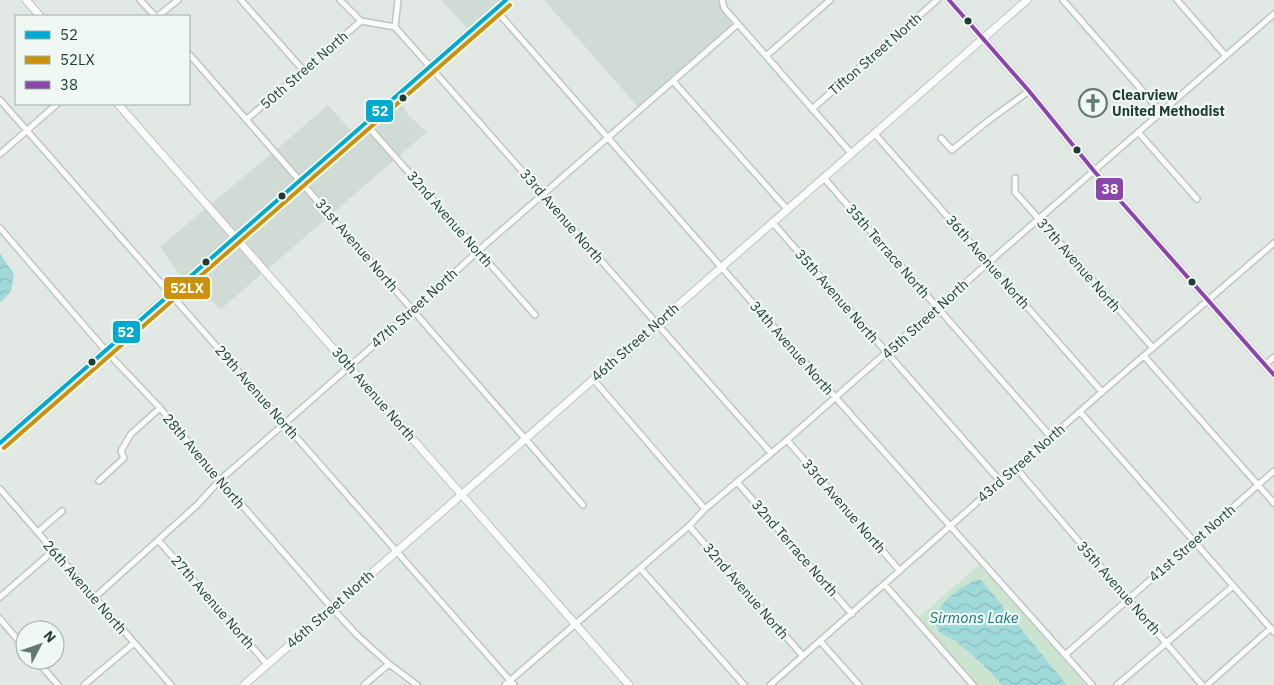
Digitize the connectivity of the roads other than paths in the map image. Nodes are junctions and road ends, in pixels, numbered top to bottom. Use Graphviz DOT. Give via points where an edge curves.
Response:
graph roads {
  1 [pos="26,0"];
  2 [pos="140,0"];
  3 [pos="178,0"];
  4 [pos="240,0"];
  5 [pos="340,0"];
  6 [pos="398,0"];
  7 [pos="506,0"];
  8 [pos="722,0"];
  9 [pos="830,0"];
  10 [pos="937,0"];
  11 [pos="948,0"];
  12 [pos="1027,0"];
  13 [pos="1063,0"];
  14 [pos="1177,0"];
  15 [pos="495,9"];
  16 [pos="1274,14"];
  17 [pos="39,15"];
  18 [pos="156,15"];
  19 [pos="158,15"];
  20 [pos="361,22"];
  21 [pos="738,24"];
  22 [pos="395,27"];
  23 [pos="982,38"];
  24 [pos="190,55"];
  25 [pos="766,56"];
  26 [pos="1226,56"];
  27 [pos="430,67"];
  28 [pos="304,70"];
  29 [pos="673,81"];
  30 [pos="1029,91"];
  31 [pos="0,100"];
  32 [pos="56,105"];
  33 [pos="119,105"];
  34 [pos="812,109"];
  35 [pos="1161,112"];
  36 [pos="247,119"];
  37 [pos="366,123"];
  38 [pos="27,130"];
  39 [pos="1138,132"];
  40 [pos="874,133"];
  41 [pos="608,138"];
  42 [pos="941,138"];
  43 [pos="851,153"];
  44 [pos="0,154"];
  45 [pos="1094,170"];
  46 [pos="823,178"];
  47 [pos="1015,178"];
  48 [pos="300,180"];
  49 [pos="543,194"];
  50 [pos="1197,199"];
  51 [pos="787,209"];
  52 [pos="1039,219"];
  53 [pos="772,222"];
  54 [pos="0,228"];
  55 [pos="235,236"];
  56 [pos="1274,244"];
  57 [pos="478,251"];
  58 [pos="988,263"];
  59 [pos="722,266"];
  60 [pos="170,294"];
  61 [pos="1208,300"];
  62 [pos="938,308"];
  63 [pos="414,310"];
  64 [pos="535,315"];
  65 [pos="656,323"];
  66 [pos="1153,348"];
  67 [pos="106,351"];
  68 [pos="887,353"];
  69 [pos="1144,356"];
  70 [pos="1274,357"];
  71 [pos="1265,365"];
  72 [pos="349,366"];
  73 [pos="1274,375"];
  74 [pos="593,379"];
  75 [pos="1102,392"];
  76 [pos="836,398"];
  77 [pos="160,408"];
  78 [pos="1080,412"];
  79 [pos="285,424"];
  80 [pos="1051,437"];
  81 [pos="526,438"];
  82 [pos="787,440"];
  83 [pos="0,443"];
  84 [pos="771,453"];
  85 [pos="1016,468"];
  86 [pos="1274,471"];
  87 [pos="220,480"];
  88 [pos="99,481"];
  89 [pos="738,482"];
  90 [pos="1000,482"];
  91 [pos="1258,485"];
  92 [pos="0,489"];
  93 [pos="462,494"];
  94 [pos="1274,503"];
  95 [pos="583,505"];
  96 [pos="705,509"];
  97 [pos="62,511"];
  98 [pos="689,526"];
  99 [pos="950,526"];
  100 [pos="38,532"];
  101 [pos="158,540"];
  102 [pos="1194,541"];
  103 [pos="53,551"];
  104 [pos="396,551"];
  105 [pos="640,568"];
  106 [pos="900,571"];
  107 [pos="884,585"];
  108 [pos="1233,586"];
  109 [pos="0,597"];
  110 [pos="94,598"];
  111 [pos="1128,599"];
  112 [pos="332,608"];
  113 [pos="852,614"];
  114 [pos="0,619"];
  115 [pos="576,624"];
  116 [pos="1272,630"];
  117 [pos="15,636"];
  118 [pos="820,641"];
  119 [pos="134,642"];
  120 [pos="1166,643"];
  121 [pos="1065,655"];
  122 [pos="803,656"];
  123 [pos="267,664"];
  124 [pos="389,664"];
  125 [pos="45,670"];
  126 [pos="510,684"];
  127 [pos="58,685"];
  128 [pos="84,685"];
  129 [pos="171,685"];
  130 [pos="244,685"];
  131 [pos="364,685"];
  132 [pos="417,685"];
  133 [pos="629,685"];
  134 [pos="744,685"];
  135 [pos="770,685"];
  136 [pos="859,685"];
  137 [pos="973,685"];
  138 [pos="1092,685"];
  139 [pos="1118,685"];
  140 [pos="1202,685"];
  141 [pos="1207,685"];
  1 -- 17 [label="street"];
  2 -- 18 [label="street"];
  3 -- 19 [label="street"];
  4 -- 28 [label="street"];
  5 -- 20 [label="street"];
  6 -- 22 [label="street"];
  7 -- 15 [label="street"];
  8 -- 21 [label="street" via="724,8"];
  9 -- 25 [label="street"];
  10 -- 34 [label="street, Tifton Street North"];
  11 -- 23 [label="street"];
  12 -- 23 [label="street, 46th Street North"];
  13 -- 35 [label="street"];
  14 -- 26 [label="street"];
  15 -- 27 [label="street"];
  15 -- 41 [label="street, 34th Avenue North"];
  16 -- 26 [label="street, 45th Street North"];
  20 -- 22 [label="street"];
  20 -- 28 [label="street, 50th Street North"];
  21 -- 25 [label="street"];
  21 -- 29 [label="street, 47th Street North"];
  22 -- 27 [label="street, 33rd Avenue North"];
  23 -- 30 [label="street"];
  23 -- 40 [label="street, 46th Street North"];
  24 -- 36 [label="street, 31st Avenue North"];
  25 -- 34 [label="street"];
  26 -- 35 [label="street, 45th Street North"];
  27 -- 37 [label="street"];
  27 -- 49 [label="street, 33rd Avenue North"];
  28 -- 36 [label="street, 50th Street North"];
  29 -- 41 [label="street, 47th Street North"];
  29 -- 51 [label="street"];
  30 -- 42 [label="street" via="952,150"];
  30 -- 45 [label="street"];
  31 -- 38 [label="street, 29th Avenue North"];
  32 -- 38 [label="street"];
  33 -- 55 [label="street, 30th Avenue North"];
  34 -- 43 [label="street"];
  35 -- 39 [label="street, 45th Street North"];
  36 -- 48 [label="street, 31st Avenue North"];
  37 -- 48 [label="street"];
  37 -- 57 [label="street, 32nd Avenue North"];
  38 -- 44 [label="street"];
  38 -- 60 [label="street, 29th Avenue North"];
  39 -- 45 [label="street, 45th Street North"];
  39 -- 50 [label="street"];
  40 -- 43 [label="street, 46th Street North"];
  40 -- 58 [label="street, 36th Avenue North"];
  41 -- 49 [label="street, 47th Street North"];
  41 -- 59 [label="street, 34th Avenue North"];
  43 -- 46 [label="street, 46th Street North"];
  45 -- 52 [label="street, 45th Street North"];
  45 -- 61 [label="street"];
  46 -- 51 [label="street, 46th Street North"];
  46 -- 62 [label="street, 35th Terrace North"];
  47 -- 52 [label="street, 37th Avenue North" via="1015,192"];
  48 -- 55 [label="street"];
  48 -- 63 [label="street, 31st Avenue North"];
  49 -- 57 [label="street, 47th Street North"];
  49 -- 65 [label="street, 33rd Avenue North"];
  51 -- 53 [label="street, 46th Street North"];
  52 -- 58 [label="street, 45th Street North"];
  52 -- 66 [label="street, 37th Avenue North"];
  53 -- 59 [label="street, 46th Street North"];
  53 -- 68 [label="street, 35th Avenue North"];
  54 -- 67 [label="street, 28th Avenue North"];
  55 -- 60 [label="street"];
  55 -- 72 [label="street, 30th Avenue North"];
  56 -- 61 [label="street, 43rd Street North"];
  57 -- 63 [label="street, 47th Street North"];
  57 -- 64 [label="street, 32nd Avenue North"];
  58 -- 62 [label="street, 45th Street North"];
  58 -- 75 [label="street, 36th Avenue North"];
  59 -- 65 [label="street, 46th Street North"];
  59 -- 76 [label="street, 34th Avenue North"];
  60 -- 67 [label="street"];
  60 -- 79 [label="street, 29th Avenue North"];
  61 -- 66 [label="street, 43rd Street North"];
  61 -- 71 [label="street"];
  62 -- 68 [label="street, 45th Street North"];
  62 -- 80 [label="street, 35th Terrace North"];
  63 -- 72 [label="street, 47th Street North"];
  63 -- 81 [label="street, 31st Avenue North"];
  65 -- 74 [label="street, 46th Street North"];
  65 -- 84 [label="street, 33rd Avenue North"];
  66 -- 69 [label="street, 43rd Street North"];
  67 -- 77 [label="street, 28th Avenue North"];
  67 -- 83 [label="street"];
  68 -- 76 [label="street, 45th Street North"];
  68 -- 90 [label="street, 35th Avenue North"];
  69 -- 75 [label="street, 43rd Street North"];
  69 -- 91 [label="street"];
  70 -- 71 [label="street"];
  71 -- 73 [label="street"];
  72 -- 79 [label="street, 47th Street North"];
  72 -- 93 [label="street, 30th Avenue North"];
  74 -- 81 [label="street, 46th Street North"];
  74 -- 96 [label="street"];
  75 -- 78 [label="street, 43rd Street North"];
  76 -- 82 [label="street, 45th Street North"];
  76 -- 99 [label="street, 34th Avenue North"];
  77 -- 87 [label="street, 28th Avenue North"];
  77 -- 88 [label="street" via="131,434 121,451 124,458"];
  78 -- 80 [label="street, 43rd Street North"];
  78 -- 102 [label="street"];
  79 -- 87 [label="street, 47th Street North"];
  79 -- 104 [label="street, 29th Avenue North"];
  80 -- 85 [label="street, 43rd Street North"];
  81 -- 93 [label="street, 46th Street North"];
  81 -- 95 [label="street, 31st Avenue North"];
  82 -- 84 [label="street, 45th Street North"];
  82 -- 106 [label="street, 33rd Avenue North"];
  84 -- 89 [label="street, 45th Street North"];
  85 -- 90 [label="street, 43rd Street North"];
  85 -- 111 [label="street, 35th Avenue North"];
  86 -- 91 [label="street, 41st Street North"];
  87 -- 101 [label="street, 47th Street North"];
  87 -- 112 [label="street, 28th Avenue North"];
  89 -- 96 [label="street, 45th Street North"];
  89 -- 113 [label="street, 32nd Terrace North"];
  90 -- 99 [label="street, 43rd Street North"];
  91 -- 94 [label="street"];
  91 -- 102 [label="street, 41st Street North"];
  92 -- 100 [label="street, 26th Avenue North"];
  93 -- 104 [label="street, 46th Street North"];
  93 -- 115 [label="street, 30th Avenue North"];
  96 -- 98 [label="street, 45th Street North"];
  97 -- 100 [label="street"];
  98 -- 105 [label="street, 45th Street North"];
  98 -- 122 [label="street, 32nd Avenue North"];
  99 -- 106 [label="street, 43rd Street North"];
  99 -- 121 [label="street, 34th Avenue North"];
  100 -- 103 [label="street, 26th Avenue North"];
  101 -- 110 [label="street, 47th Street North"];
  101 -- 123 [label="street, 27th Avenue North"];
  102 -- 108 [label="street"];
  102 -- 111 [label="street, 41st Street North"];
  103 -- 109 [label="street"];
  103 -- 110 [label="street, 26th Avenue North"];
  104 -- 112 [label="street, 46th Street North"];
  104 -- 126 [label="street, 29th Avenue North"];
  105 -- 115 [label="street, 45th Street North"];
  105 -- 134 [label="street"];
  106 -- 107 [label="street, 43rd Street North"];
  107 -- 113 [label="street, 43rd Street North"];
  107 -- 137 [label="street"];
  108 -- 116 [label="street"];
  108 -- 120 [label="street"];
  110 -- 119 [label="street, 26th Avenue North"];
  111 -- 120 [label="street, 35th Avenue North"];
  111 -- 121 [label="street, 41st Street North"];
  112 -- 123 [label="street, 46th Street North"];
  112 -- 124 [label="street, 28th Avenue North"];
  113 -- 118 [label="street, 43rd Street North"];
  114 -- 117 [label="street"];
  115 -- 126 [label="street, 45th Street North"];
  115 -- 133 [label="street, 30th Avenue North"];
  116 -- 141 [label="street"];
  118 -- 122 [label="street, 43rd Street North"];
  118 -- 136 [label="street"];
  119 -- 128 [label="street"];
  119 -- 129 [label="street, 26th Avenue North"];
  120 -- 139 [label="street"];
  120 -- 140 [label="street, 35th Avenue North"];
  121 -- 138 [label="street, 34th Avenue North"];
  122 -- 135 [label="street, 43rd Street North"];
  123 -- 130 [label="street, 46th Street North"];
  124 -- 131 [label="street"];
  124 -- 132 [label="street, 28th Avenue North"];
  125 -- 127 [label="street"];
}
